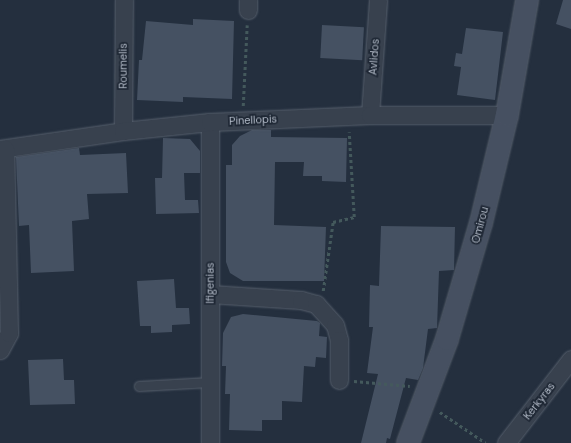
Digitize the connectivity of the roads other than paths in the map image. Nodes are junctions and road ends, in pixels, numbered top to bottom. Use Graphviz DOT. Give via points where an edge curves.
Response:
graph roads {
  1 [pos="124,0"];
  2 [pos="378,0"];
  3 [pos="527,0"];
  4 [pos="370,115"];
  5 [pos="507,115"];
  6 [pos="210,122"];
  7 [pos="123,131"];
  8 [pos="3,149"];
  9 [pos="210,294"];
  10 [pos="0,350"];
  11 [pos="571,359"];
  12 [pos="339,380"];
  13 [pos="210,382"];
  14 [pos="139,386"];
  15 [pos="210,443"];
  16 [pos="408,443"];
  17 [pos="506,443"];
  1 -- 7 [label="street, Roumelis"];
  2 -- 4 [label="street, Avlidos"];
  3 -- 5 [label="street, Omirou"];
  4 -- 5 [label="street, Pinellopis"];
  4 -- 6 [label="street, Pinellopis"];
  5 -- 16 [label="street, Omirou" via="481,223 447,339"];
  6 -- 7 [label="street, Pinellopis"];
  6 -- 9 [label="street, Ifigenias"];
  7 -- 8 [label="street, Pinellopis"];
  8 -- 10 [label="street" via="9,333"];
  9 -- 12 [label="street" via="301,300 320,308 335,326 339,340"];
  9 -- 13 [label="street, Ifigenias"];
  11 -- 17 [label="street, Kerkyras"];
  13 -- 14 [label="lane"];
  13 -- 15 [label="street, Ifigenias"];
}
